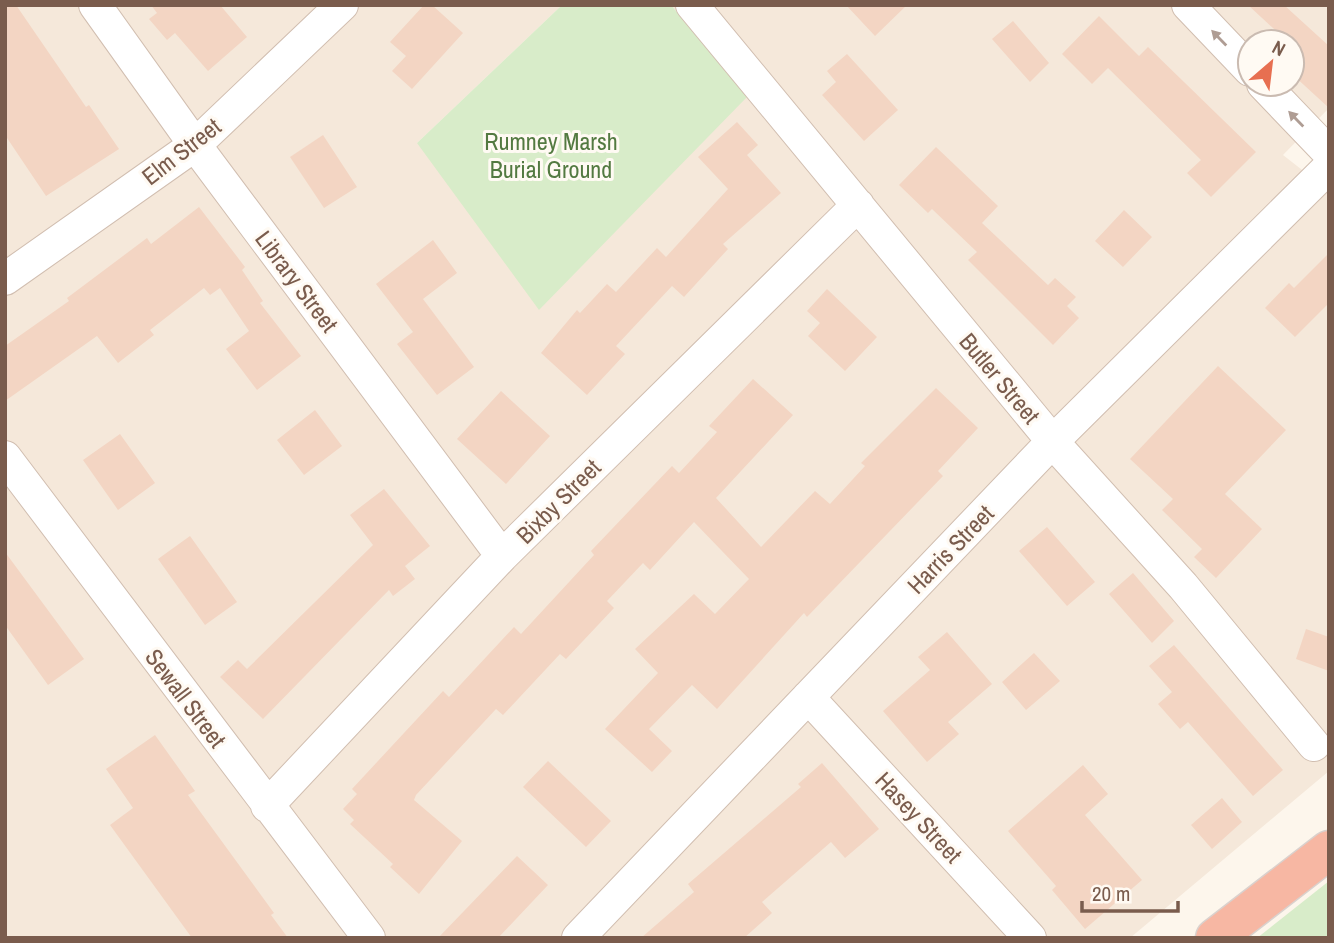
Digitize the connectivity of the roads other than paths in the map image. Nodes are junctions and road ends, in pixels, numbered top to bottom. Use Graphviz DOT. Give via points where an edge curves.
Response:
graph roads {
  1 [pos="95,5"];
  2 [pos="342,5"];
  3 [pos="692,5"];
  4 [pos="1188,5"];
  5 [pos="1236,55"];
  6 [pos="1276,98"];
  7 [pos="195,145"];
  8 [pos="1329,153"];
  9 [pos="1329,167"];
  10 [pos="858,205"];
  11 [pos="5,279"];
  12 [pos="1053,442"];
  13 [pos="5,457"];
  14 [pos="502,555"];
  15 [pos="808,697"];
  16 [pos="1314,745"];
  17 [pos="267,806"];
  18 [pos="1329,850"];
  19 [pos="582,936"];
  20 [pos="369,938"];
  21 [pos="1030,938"];
  22 [pos="1215,938"];
  1 -- 7 [label="street, Library Street"];
  2 -- 7 [label="street, Elm Street"];
  3 -- 10 [label="street, Butler Street"];
  5 -- 4 [label="street, one-way"];
  8 -- 6 [label="street, one-way"];
  7 -- 11 [label="street, Elm Street"];
  7 -- 14 [label="street, Library Street"];
  9 -- 12 [label="street, Harris Street"];
  10 -- 12 [label="street, Butler Street"];
  10 -- 14 [label="street, Bixby Street"];
  12 -- 15 [label="street, Harris Street"];
  12 -- 16 [label="street, Butler Street" via="1183,586"];
  13 -- 17 [label="street, Sewall Street"];
  14 -- 17 [label="street, Bixby Street"];
  15 -- 19 [label="street, Harris Street"];
  15 -- 21 [label="street, Hasey Street"];
  17 -- 20 [label="street, Sewall Street"];
  18 -- 22 [label="highway"];
}
